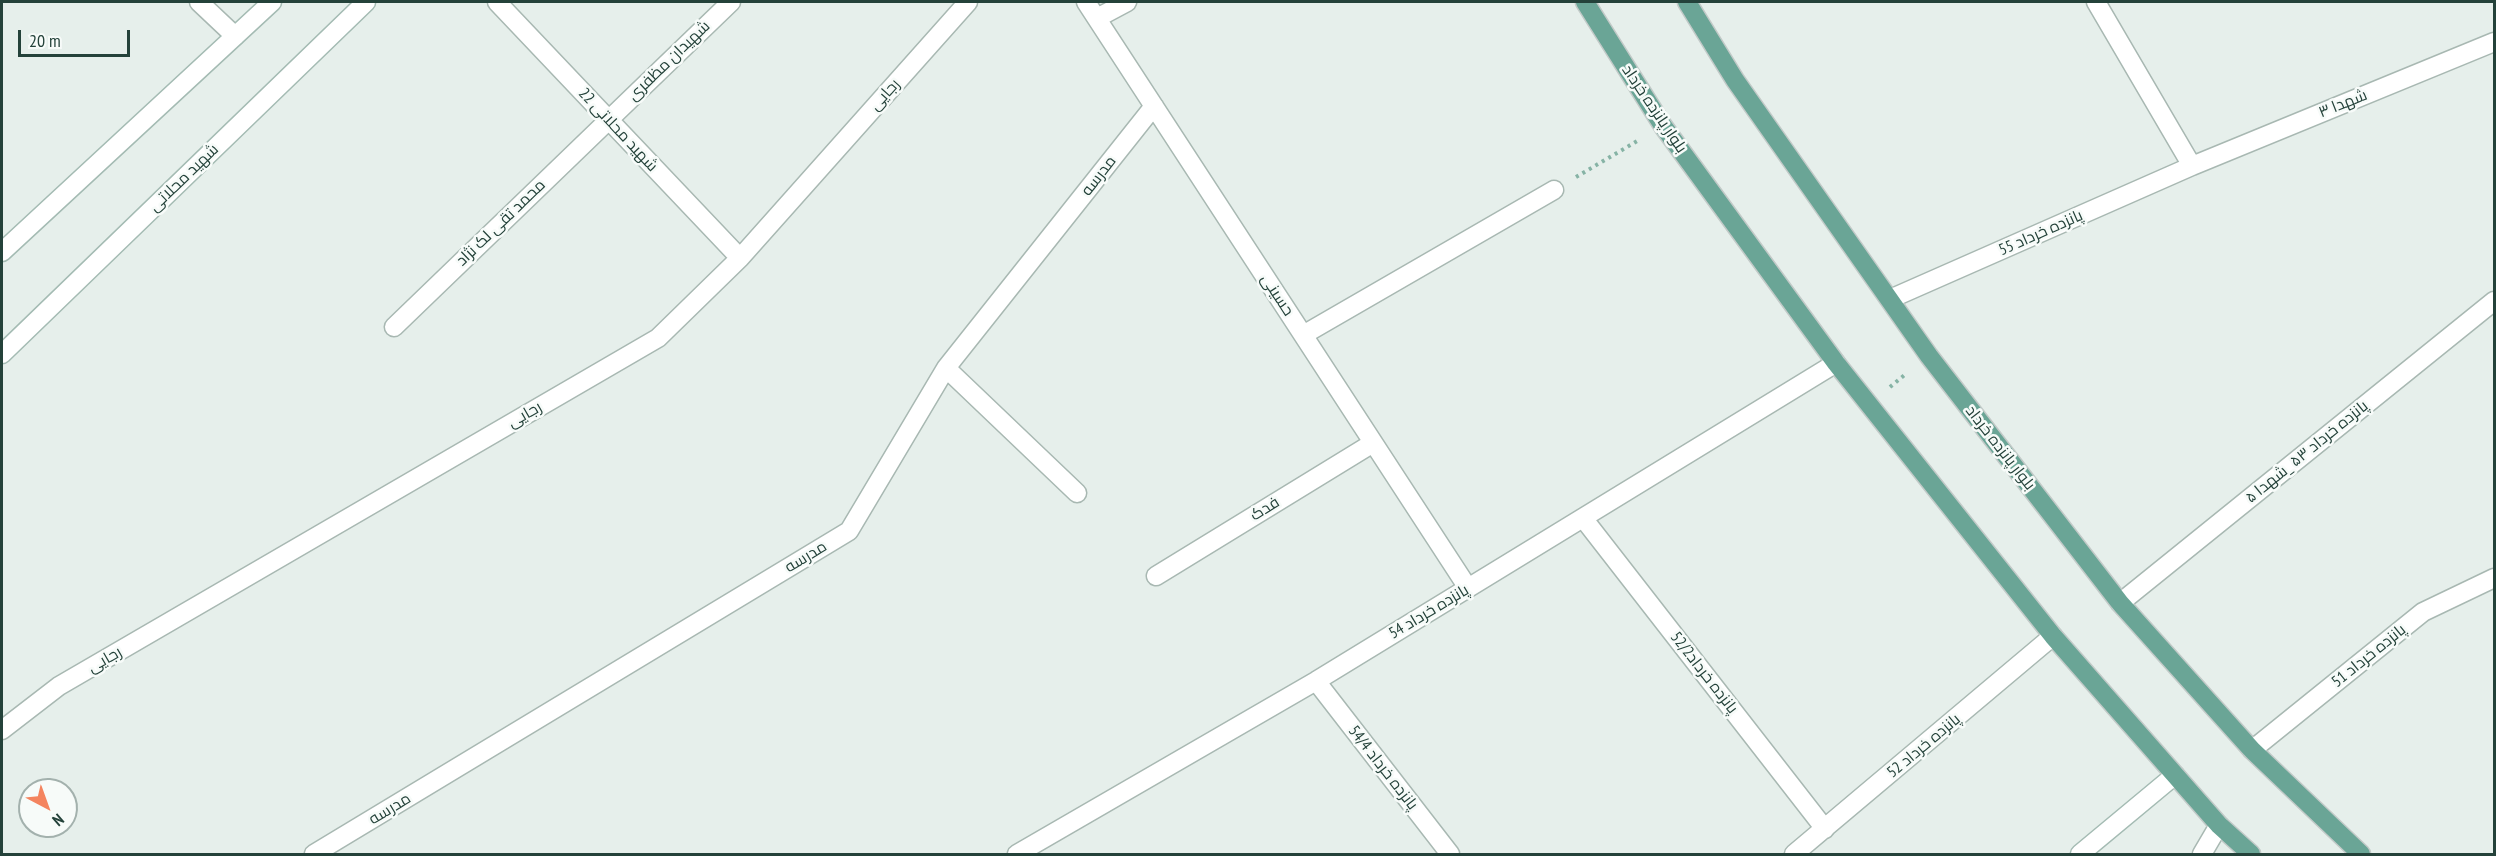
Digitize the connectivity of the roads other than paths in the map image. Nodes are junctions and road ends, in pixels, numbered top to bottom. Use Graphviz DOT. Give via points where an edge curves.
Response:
graph roads {
  1 [pos="199,2"];
  2 [pos="272,2"];
  3 [pos="366,2"];
  4 [pos="498,2"];
  5 [pos="730,2"];
  6 [pos="968,2"];
  7 [pos="1086,2"];
  8 [pos="1127,2"];
  9 [pos="1585,2"];
  10 [pos="1687,2"];
  11 [pos="2096,2"];
  12 [pos="1097,18"];
  13 [pos="235,36"];
  14 [pos="2494,42"];
  15 [pos="1154,106"];
  16 [pos="608,120"];
  17 [pos="2192,166"];
  18 [pos="1554,190"];
  19 [pos="2,252"];
  20 [pos="740,258"];
  21 [pos="1890,299"];
  22 [pos="2494,301"];
  23 [pos="394,327"];
  24 [pos="1303,335"];
  25 [pos="2,354"];
  26 [pos="1836,363"];
  27 [pos="946,368"];
  28 [pos="1373,442"];
  29 [pos="1077,493"];
  30 [pos="1583,518"];
  31 [pos="1156,576"];
  32 [pos="2494,578"];
  33 [pos="1468,588"];
  34 [pos="2120,603"];
  35 [pos="2053,636"];
  36 [pos="1316,681"];
  37 [pos="2,730"];
  38 [pos="2252,750"];
  39 [pos="2175,775"];
  40 [pos="2219,825"];
  41 [pos="1825,829"];
  42 [pos="314,855"];
  43 [pos="1017,855"];
  44 [pos="1450,855"];
  45 [pos="1794,855"];
  46 [pos="2080,855"];
  47 [pos="2202,855"];
  48 [pos="2252,855"];
  49 [pos="2361,855"];
  1 -- 13 [label="street"];
  2 -- 13 [label="street"];
  3 -- 25 [label="street, شهید محلاتی"];
  4 -- 16 [label="street, شهید محلاتی 22"];
  5 -- 16 [label="street, شهیدان مظفری"];
  6 -- 20 [label="street, رجایی"];
  7 -- 12 [label="street, حسینی"];
  8 -- 12 [label="street"];
  9 -- 26 [label="main road, بلوار پانزده خرداد" via="1664,126"];
  10 -- 21 [label="main road, بلوار پانزده خرداد" via="1735,80"];
  11 -- 17 [label="street"];
  12 -- 15 [label="street, حسینی"];
  13 -- 19 [label="street"];
  14 -- 17 [label="street, شهدا ۳"];
  15 -- 24 [label="street, حسینی"];
  15 -- 27 [label="street, مدرسه"];
  16 -- 20 [label="street, شهید محلاتی 22"];
  16 -- 23 [label="street, محمد تقی لک نژاد"];
  17 -- 21 [label="street, پانزده خرداد 55"];
  18 -- 24 [label="street"];
  20 -- 37 [label="street, رجایی" via="658,338 59,687"];
  21 -- 34 [label="main road, بلوار پانزده خرداد" via="1929,356"];
  22 -- 34 [label="street, پانزده خرداد ۵۳ _شهدا ۵"];
  24 -- 28 [label="street, حسینی"];
  26 -- 30 [label="street, پانزده خرداد 54"];
  26 -- 35 [label="main road, بلوار پانزده خرداد"];
  27 -- 29 [label="street"];
  27 -- 42 [label="street, مدرسه" via="849,531"];
  28 -- 31 [label="street, فدک"];
  28 -- 33 [label="street, حسینی"];
  30 -- 33 [label="street, پانزده خرداد 54"];
  30 -- 41 [label="street, پانزده خرداد52/2"];
  32 -- 38 [label="street, پانزده خرداد 51" via="2423,612"];
  33 -- 36 [label="street, پانزده خرداد 54"];
  34 -- 38 [label="main road, بلوار پانزده خرداد"];
  35 -- 39 [label="main road, بلوار پانزده خرداد"];
  35 -- 41 [label="street, پانزده خرداد 52"];
  36 -- 43 [label="street, پانزده خرداد 54"];
  36 -- 44 [label="street, پانزده خرداد 54/4"];
  38 -- 49 [label="main road, بلوار پانزده خرداد"];
  39 -- 40 [label="main road, بلوار پانزده خرداد"];
  39 -- 46 [label="street"];
  40 -- 47 [label="street"];
  40 -- 48 [label="main road, بلوار پانزده خرداد"];
  41 -- 45 [label="street, پانزده خرداد 52"];
}
